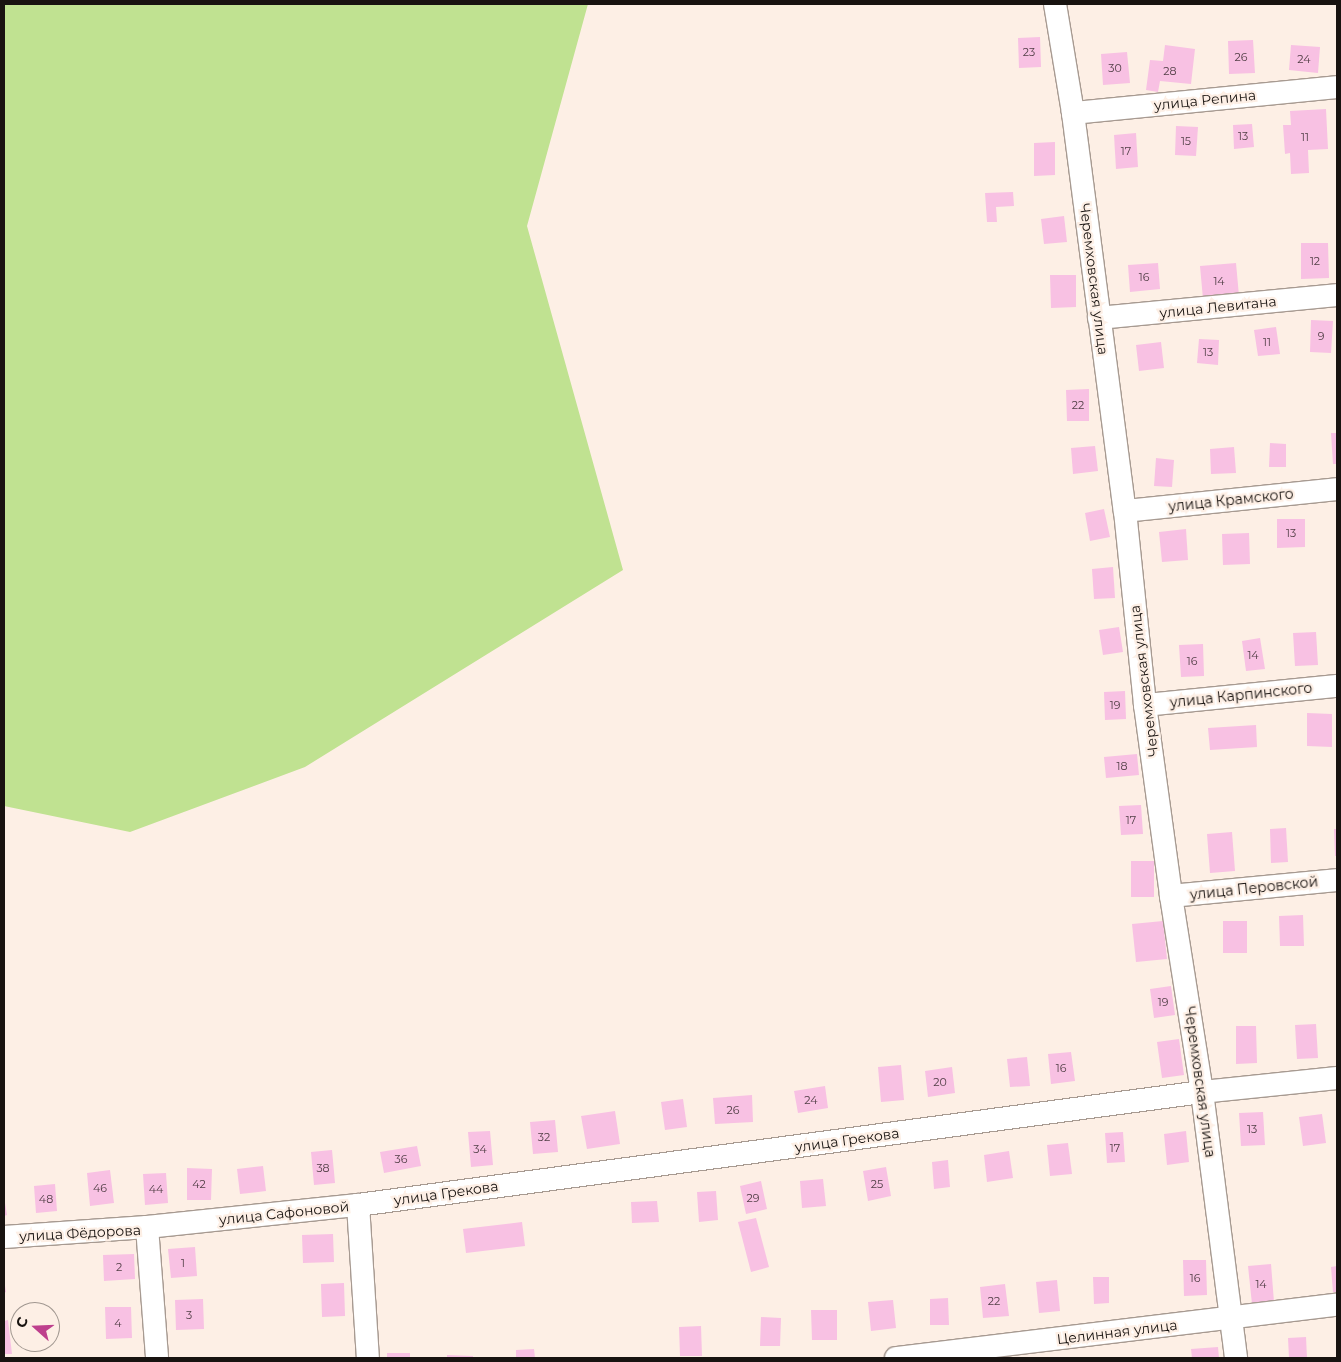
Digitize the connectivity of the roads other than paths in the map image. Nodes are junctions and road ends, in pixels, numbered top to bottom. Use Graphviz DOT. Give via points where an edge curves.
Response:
graph roads {
  1 [pos="1054,4"];
  2 [pos="1337,87"];
  3 [pos="1073,113"];
  4 [pos="1337,295"];
  5 [pos="1099,318"];
  6 [pos="1337,489"];
  7 [pos="1125,511"];
  8 [pos="1337,686"];
  9 [pos="1145,705"];
  10 [pos="1337,880"];
  11 [pos="1171,896"];
  12 [pos="1337,1078"];
  13 [pos="1202,1092"];
  14 [pos="358,1205"];
  15 [pos="147,1227"];
  16 [pos="4,1237"];
  17 [pos="1337,1304"];
  18 [pos="1232,1318"];
  19 [pos="157,1358"];
  20 [pos="368,1358"];
  21 [pos="896,1358"];
  22 [pos="1236,1358"];
  1 -- 3 [label="street, Черемховская улица"];
  2 -- 3 [label="street, улица Репина"];
  3 -- 5 [label="street, Черемховская улица"];
  4 -- 5 [label="street, улица Левитана"];
  5 -- 7 [label="street, Черемховская улица"];
  6 -- 7 [label="street, улица Крамского"];
  7 -- 9 [label="street, Черемховская улица"];
  8 -- 9 [label="street, улица Карпинского"];
  9 -- 11 [label="street, Черемховская улица"];
  10 -- 11 [label="street, улица Перовской"];
  11 -- 13 [label="street, Черемховская улица"];
  12 -- 13 [label="street, улица Грекова"];
  13 -- 14 [label="street, улица Грекова"];
  13 -- 18 [label="street, Черемховская улица"];
  14 -- 15 [label="street, улица Сафоновой"];
  14 -- 20 [label="street, улица Сафоновой"];
  15 -- 16 [label="street, улица Фёдорова"];
  15 -- 19 [label="street, улица Фёдорова"];
  17 -- 18 [label="street, Целинная улица"];
  18 -- 21 [label="street, Целинная улица"];
  18 -- 22 [label="street, Черемховская улица"];
}
